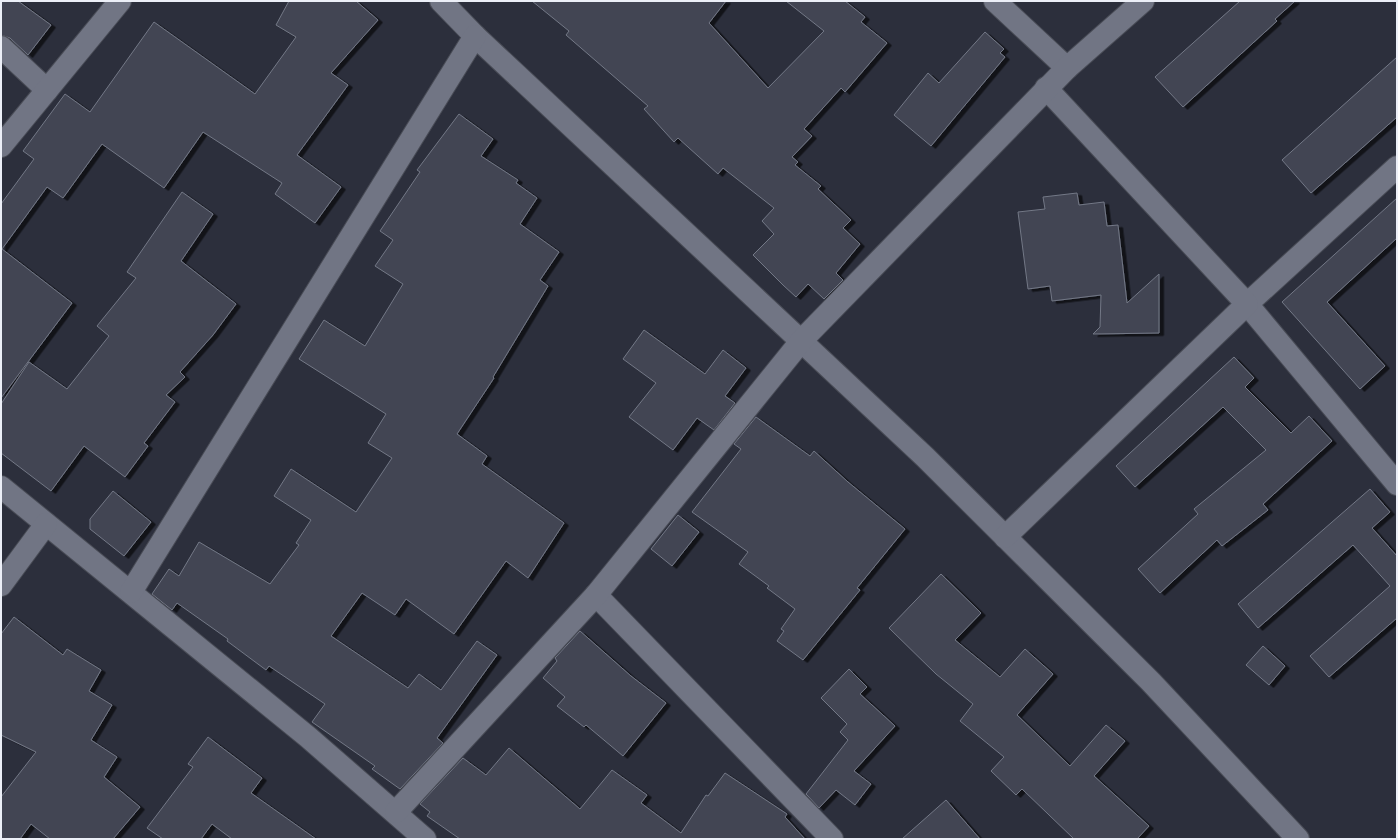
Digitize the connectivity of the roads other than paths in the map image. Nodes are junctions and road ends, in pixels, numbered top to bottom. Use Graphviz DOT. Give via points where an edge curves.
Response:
graph roads {
  1 [pos="120,1"];
  2 [pos="441,1"];
  3 [pos="995,1"];
  4 [pos="1143,1"];
  5 [pos="475,36"];
  6 [pos="1,47"];
  7 [pos="1067,68"];
  8 [pos="1046,88"];
  9 [pos="47,90"];
  10 [pos="1,146"];
  11 [pos="1397,167"];
  12 [pos="1247,304"];
  13 [pos="802,340"];
  14 [pos="1397,484"];
  15 [pos="1,487"];
  16 [pos="46,524"];
  17 [pos="1005,537"];
  18 [pos="1,585"];
  19 [pos="131,592"];
  20 [pos="596,596"];
  21 [pos="396,812"];
  22 [pos="426,839"];
  23 [pos="832,839"];
  24 [pos="1298,839"];
  1 -- 9 [label="street"];
  2 -- 5 [label="street"];
  3 -- 7 [label="street"];
  4 -- 7 [label="street"];
  5 -- 13 [label="street"];
  5 -- 19 [label="street"];
  6 -- 9 [label="street"];
  7 -- 8 [label="street"];
  8 -- 12 [label="street"];
  8 -- 13 [label="street"];
  9 -- 10 [label="street"];
  11 -- 12 [label="street"];
  12 -- 14 [label="street"];
  12 -- 17 [label="street"];
  13 -- 17 [label="street"];
  13 -- 20 [label="street"];
  15 -- 16 [label="street"];
  16 -- 18 [label="street"];
  16 -- 19 [label="street"];
  17 -- 24 [label="street" via="1151,682"];
  19 -- 21 [label="street"];
  20 -- 21 [label="street"];
  20 -- 23 [label="street"];
  21 -- 22 [label="street"];
}
